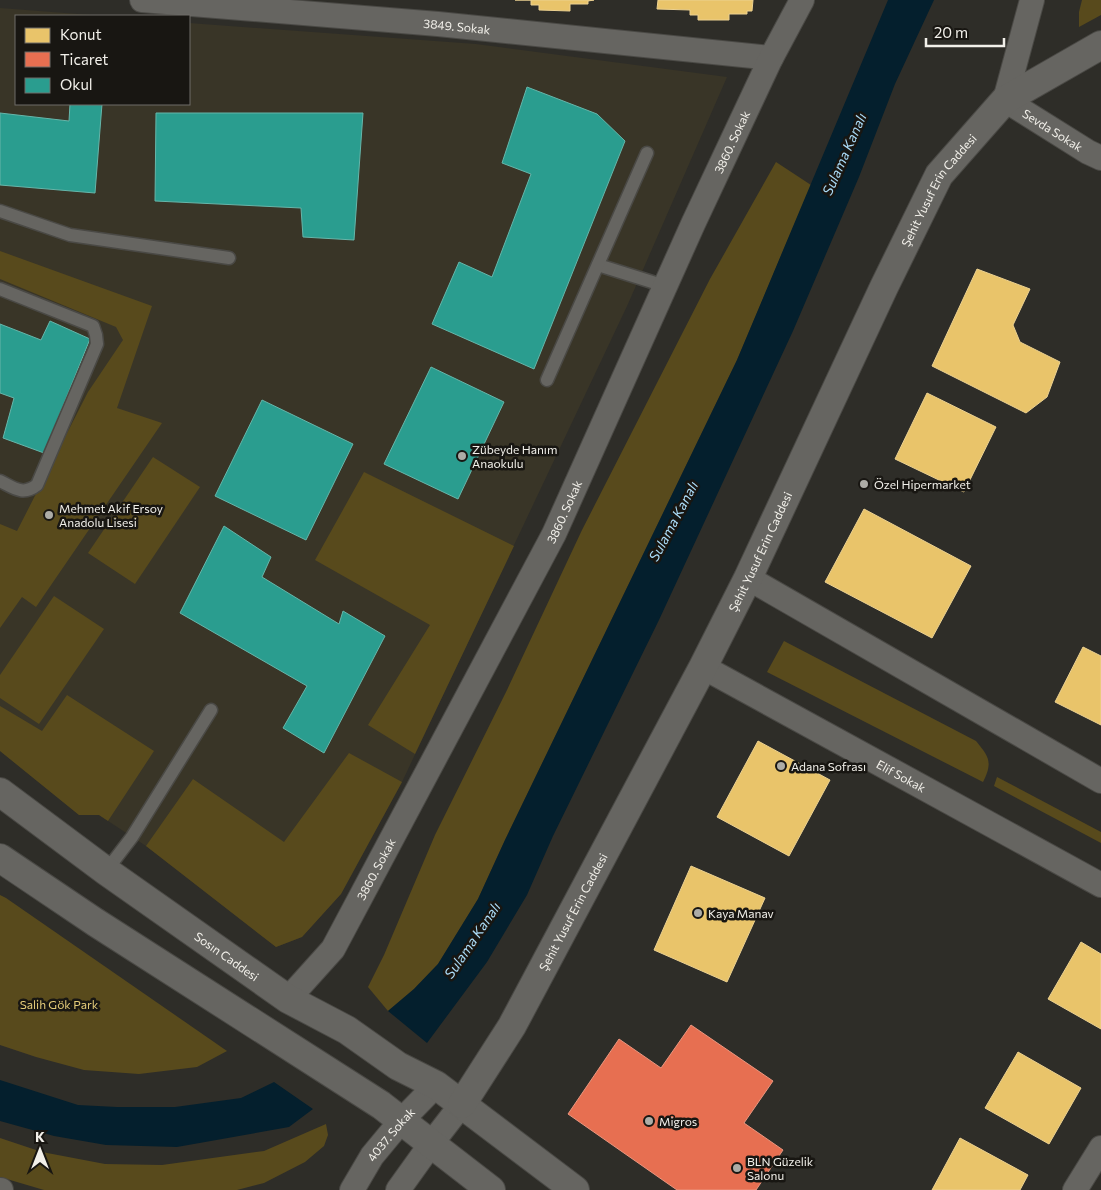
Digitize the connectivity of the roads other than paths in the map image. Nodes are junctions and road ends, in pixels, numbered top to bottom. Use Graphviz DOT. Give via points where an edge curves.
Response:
graph roads {
  1 [pos="142,0"];
  2 [pos="802,0"];
  3 [pos="1032,0"];
  4 [pos="1101,45"];
  5 [pos="771,58"];
  6 [pos="1005,100"];
  7 [pos="648,153"];
  8 [pos="1101,158"];
  9 [pos="0,211"];
  10 [pos="229,258"];
  11 [pos="598,265"];
  12 [pos="665,286"];
  13 [pos="0,289"];
  14 [pos="547,380"];
  15 [pos="0,481"];
  16 [pos="748,578"];
  17 [pos="703,667"];
  18 [pos="211,710"];
  19 [pos="1101,781"];
  20 [pos="0,792"];
  21 [pos="0,858"];
  22 [pos="106,871"];
  23 [pos="1101,885"];
  24 [pos="288,999"];
  25 [pos="436,1085"];
  26 [pos="462,1104"];
  27 [pos="401,1121"];
  28 [pos="430,1144"];
  29 [pos="1101,1148"];
  30 [pos="484,1185"];
  31 [pos="352,1190"];
  32 [pos="398,1190"];
  33 [pos="576,1190"];
  34 [pos="1075,1190"];
  1 -- 5 [label="street, 3849. Sokak" via="438,24"];
  2 -- 5 [label="street, 3860. Sokak"];
  3 -- 6 [label="street"];
  4 -- 6 [label="street, Şehit Yusuf Erin Caddesi"];
  5 -- 12 [label="street, 3860. Sokak"];
  6 -- 8 [label="street, Sevda Sokak"];
  6 -- 16 [label="street, Şehit Yusuf Erin Caddesi" via="939,175"];
  7 -- 11 [label="lane"];
  9 -- 10 [label="lane" via="70,235"];
  11 -- 12 [label="lane"];
  11 -- 14 [label="lane"];
  12 -- 24 [label="street, 3860. Sokak" via="554,534 333,949"];
  13 -- 15 [label="lane" via="93,326 97,344 37,485 23,491"];
  16 -- 17 [label="street, Şehit Yusuf Erin Caddesi"];
  16 -- 19 [label="street"];
  17 -- 23 [label="street, Elif Sokak"];
  17 -- 26 [label="street, Şehit Yusuf Erin Caddesi" via="512,1026"];
  18 -- 22 [label="lane" via="132,837"];
  20 -- 22 [label="street, Sosın Caddesi"];
  21 -- 27 [label="street" via="302,1053"];
  22 -- 24 [label="street, Sosın Caddesi"];
  24 -- 25 [label="street, Sosın Caddesi" via="361,1039 398,1066"];
  25 -- 26 [label="street, Sosın Caddesi"];
  25 -- 27 [label="street, 4037. Sokak"];
  26 -- 28 [label="street"];
  26 -- 33 [label="street, Sosın Caddesi"];
  27 -- 28 [label="street"];
  27 -- 31 [label="street, 4037. Sokak" via="372,1156"];
  28 -- 30 [label="street"];
  28 -- 32 [label="street"];
  29 -- 34 [label="street"];
}
